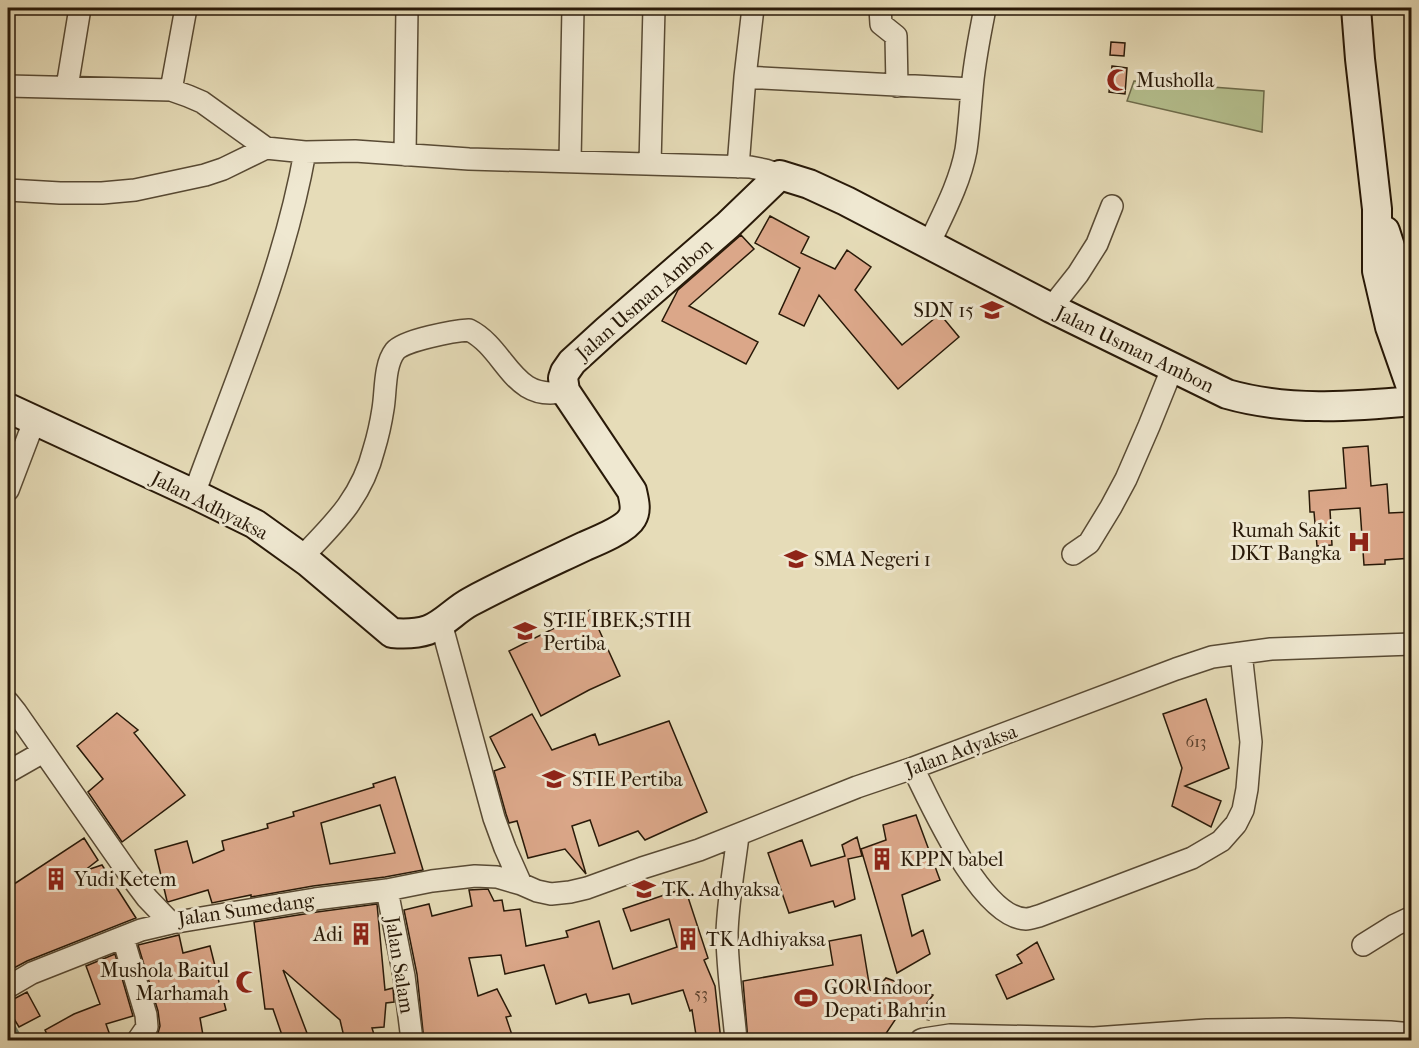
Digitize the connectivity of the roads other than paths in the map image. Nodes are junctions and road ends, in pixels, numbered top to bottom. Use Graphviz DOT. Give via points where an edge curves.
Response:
graph roads {
  1 [pos="80,8"];
  2 [pos="186,8"];
  3 [pos="407,8"];
  4 [pos="573,8"];
  5 [pos="654,8"];
  6 [pos="753,8"];
  7 [pos="880,8"];
  8 [pos="985,8"];
  9 [pos="1356,8"];
  10 [pos="745,77"];
  11 [pos="8,86"];
  12 [pos="897,86"];
  13 [pos="67,87"];
  14 [pos="972,89"];
  15 [pos="171,90"];
  16 [pos="266,148"];
  17 [pos="305,152"];
  18 [pos="405,155"];
  19 [pos="570,161"];
  20 [pos="650,164"];
  21 [pos="738,166"];
  22 [pos="780,175"];
  23 [pos="8,190"];
  24 [pos="1112,206"];
  25 [pos="1377,209"];
  26 [pos="929,244"];
  27 [pos="1052,308"];
  28 [pos="1412,323"];
  29 [pos="1172,369"];
  30 [pos="1412,390"];
  31 [pos="565,391"];
  32 [pos="1412,401"];
  33 [pos="8,408"];
  34 [pos="35,420"];
  35 [pos="8,490"];
  36 [pos="194,494"];
  37 [pos="1073,554"];
  38 [pos="302,557"];
  39 [pos="435,626"];
  40 [pos="1412,644"];
  41 [pos="1241,653"];
  42 [pos="8,702"];
  43 [pos="44,752"];
  44 [pos="913,768"];
  45 [pos="8,772"];
  46 [pos="738,836"];
  47 [pos="521,884"];
  48 [pos="387,890"];
  49 [pos="1412,917"];
  50 [pos="171,923"];
  51 [pos="123,938"];
  52 [pos="1363,945"];
  53 [pos="8,987"];
  54 [pos="1411,1036"];
  55 [pos="138,1041"];
  56 [pos="412,1041"];
  57 [pos="736,1041"];
  58 [pos="921,1041"];
  1 -- 13 [label="street"];
  2 -- 15 [label="street"];
  3 -- 18 [label="street"];
  4 -- 19 [label="street"];
  5 -- 20 [label="street"];
  6 -- 10 [label="street"];
  7 -- 12 [label="street" via="881,24 896,36"];
  8 -- 14 [label="street"];
  9 -- 25 [label="street"];
  10 -- 12 [label="street"];
  10 -- 21 [label="street"];
  11 -- 13 [label="street"];
  12 -- 14 [label="street"];
  13 -- 15 [label="street"];
  14 -- 26 [label="street" via="966,150"];
  15 -- 16 [label="street" via="202,102"];
  16 -- 17 [label="street, Jalan Usman Ambon"];
  16 -- 23 [label="street" via="206,175 135,190"];
  17 -- 18 [label="street, Jalan Usman Ambon"];
  17 -- 36 [label="street" via="268,294"];
  18 -- 19 [label="street, Jalan Usman Ambon"];
  19 -- 20 [label="street, Jalan Usman Ambon"];
  20 -- 21 [label="street, Jalan Usman Ambon"];
  21 -- 22 [label="street, Jalan Usman Ambon"];
  22 -- 26 [label="street, Jalan Usman Ambon" via="810,184"];
  22 -- 31 [label="street, Jalan Usman Ambon" via="572,362 564,372"];
  24 -- 27 [label="street" via="1097,244"];
  25 -- 28 [label="street"];
  25 -- 30 [label="street" via="1377,271 1390,327"];
  26 -- 27 [label="street, Jalan Usman Ambon"];
  27 -- 29 [label="street, Jalan Usman Ambon"];
  29 -- 32 [label="street, Jalan Usman Ambon" via="1227,394 1271,404"];
  29 -- 37 [label="street" via="1126,479 1089,543"];
  31 -- 38 [label="street" via="544,394 524,385 490,346 469,330 398,348 388,368 374,451 364,480 344,512"];
  31 -- 39 [label="street" via="632,491 632,519 459,608"];
  33 -- 34 [label="street, Jalan Adhyaksa"];
  34 -- 35 [label="street"];
  34 -- 36 [label="street, Jalan Adhyaksa"];
  36 -- 38 [label="street, Jalan Adhyaksa" via="255,524"];
  38 -- 39 [label="street, Jalan Adhyaksa" via="392,633 417,633"];
  39 -- 47 [label="street" via="494,818"];
  40 -- 41 [label="street, Jalan Adyaksa"];
  41 -- 44 [label="street, Jalan Adyaksa" via="1212,657 1176,669"];
  41 -- 44 [label="street" via="1251,742 1247,789 1236,824 1221,841 1192,858 1039,916 1026,919 1010,915 980,888"];
  42 -- 43 [label="street, Jalan Sumedang"];
  43 -- 45 [label="street"];
  43 -- 50 [label="street, Jalan Sumedang" via="135,882"];
  44 -- 46 [label="street, Jalan Adyaksa"];
  46 -- 47 [label="street, Jalan Adyaksa" via="570,892 551,894"];
  46 -- 57 [label="street" via="727,932"];
  47 -- 48 [label="street, Jalan Sumedang" via="475,876"];
  48 -- 50 [label="street, Jalan Sumedang"];
  48 -- 56 [label="street, Jalan Salam"];
  49 -- 52 [label="street"];
  50 -- 51 [label="street"];
  51 -- 53 [label="street" via="32,973"];
  51 -- 55 [label="street" via="146,1015 147,1027"];
  54 -- 58 [label="street" via="1379,1031 1276,1029 1094,1038 950,1035"];
}
